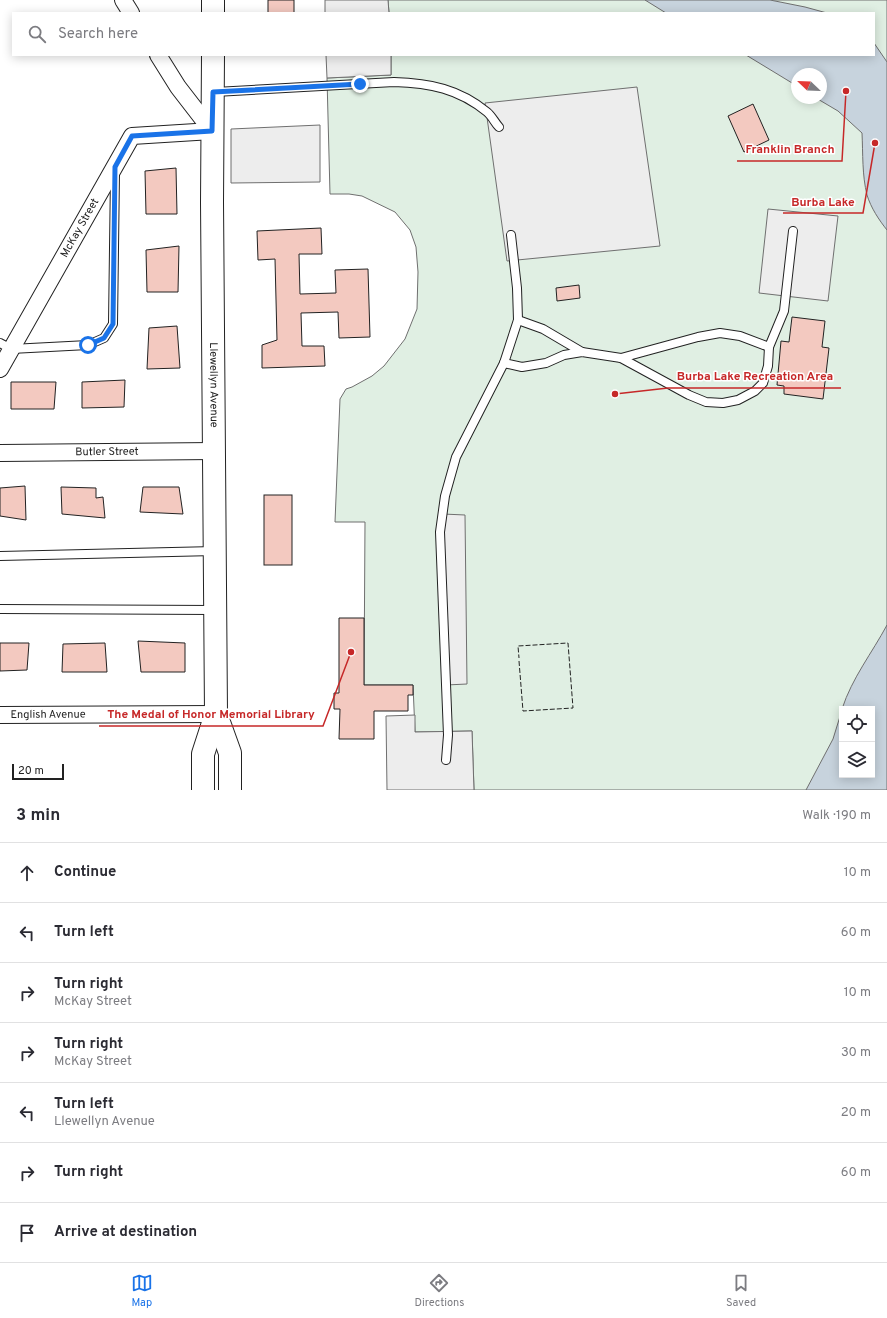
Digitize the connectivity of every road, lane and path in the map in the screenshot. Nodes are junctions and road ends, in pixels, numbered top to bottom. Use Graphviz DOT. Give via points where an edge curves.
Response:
graph roads {
  1 [pos="123,0"];
  2 [pos="213,0"];
  3 [pos="131,12"];
  4 [pos="213,12"];
  5 [pos="159,56"];
  6 [pos="213,56"];
  7 [pos="213,92"];
  8 [pos="499,127"];
  9 [pos="212,131"];
  10 [pos="115,167"];
  11 [pos="793,231"];
  12 [pos="511,235"];
  13 [pos="518,320"];
  14 [pos="6,346"];
  15 [pos="769,347"];
  16 [pos="582,352"];
  17 [pos="620,358"];
  18 [pos="504,363"];
  19 [pos="0,369"];
  20 [pos="214,451"];
  21 [pos="0,453"];
  22 [pos="216,551"];
  23 [pos="0,556"];
  24 [pos="0,609"];
  25 [pos="217,610"];
  26 [pos="216,714"];
  27 [pos="0,715"];
  28 [pos="446,760"];
  29 [pos="203,790"];
  30 [pos="230,790"];
  1 -- 3 [label="street"];
  2 -- 4 [label="street"];
  5 -- 9 [label="street" via="178,88"];
  6 -- 7 [label="street, Llewellyn Avenue"];
  7 -- 8 [label="lane" via="417,82 443,87 466,98 488,113"];
  7 -- 9 [label="street, Llewellyn Avenue"];
  9 -- 10 [label="street, McKay Street" via="132,136"];
  9 -- 20 [label="street, Llewellyn Avenue"];
  10 -- 14 [label="street, McKay Street"];
  10 -- 14 [label="lane" via="113,324 104,338 88,345"];
  11 -- 15 [label="lane" via="784,310"];
  12 -- 13 [label="lane"];
  13 -- 16 [label="lane" via="544,329"];
  13 -- 18 [label="lane"];
  14 -- 19 [label="street, McKay Street"];
  15 -- 17 [label="lane" via="740,336 720,333"];
  15 -- 17 [label="lane" via="768,366 763,383 755,392 738,400 723,403 706,402 689,395"];
  16 -- 17 [label="lane"];
  16 -- 18 [label="lane" via="522,367"];
  18 -- 28 [label="lane" via="456,458 445,496 440,532 448,735"];
  20 -- 21 [label="street, Butler Street"];
  20 -- 22 [label="street, Llewellyn Avenue"];
  22 -- 23 [label="lane"];
  22 -- 25 [label="street, Llewellyn Avenue"];
  24 -- 25 [label="lane"];
  25 -- 26 [label="street, Llewellyn Avenue"];
  26 -- 27 [label="street, English Avenue"];
  26 -- 29 [label="street, Llewellyn Avenue" via="203,754"];
  26 -- 30 [label="street, Llewellyn Avenue" via="230,753"];
}
